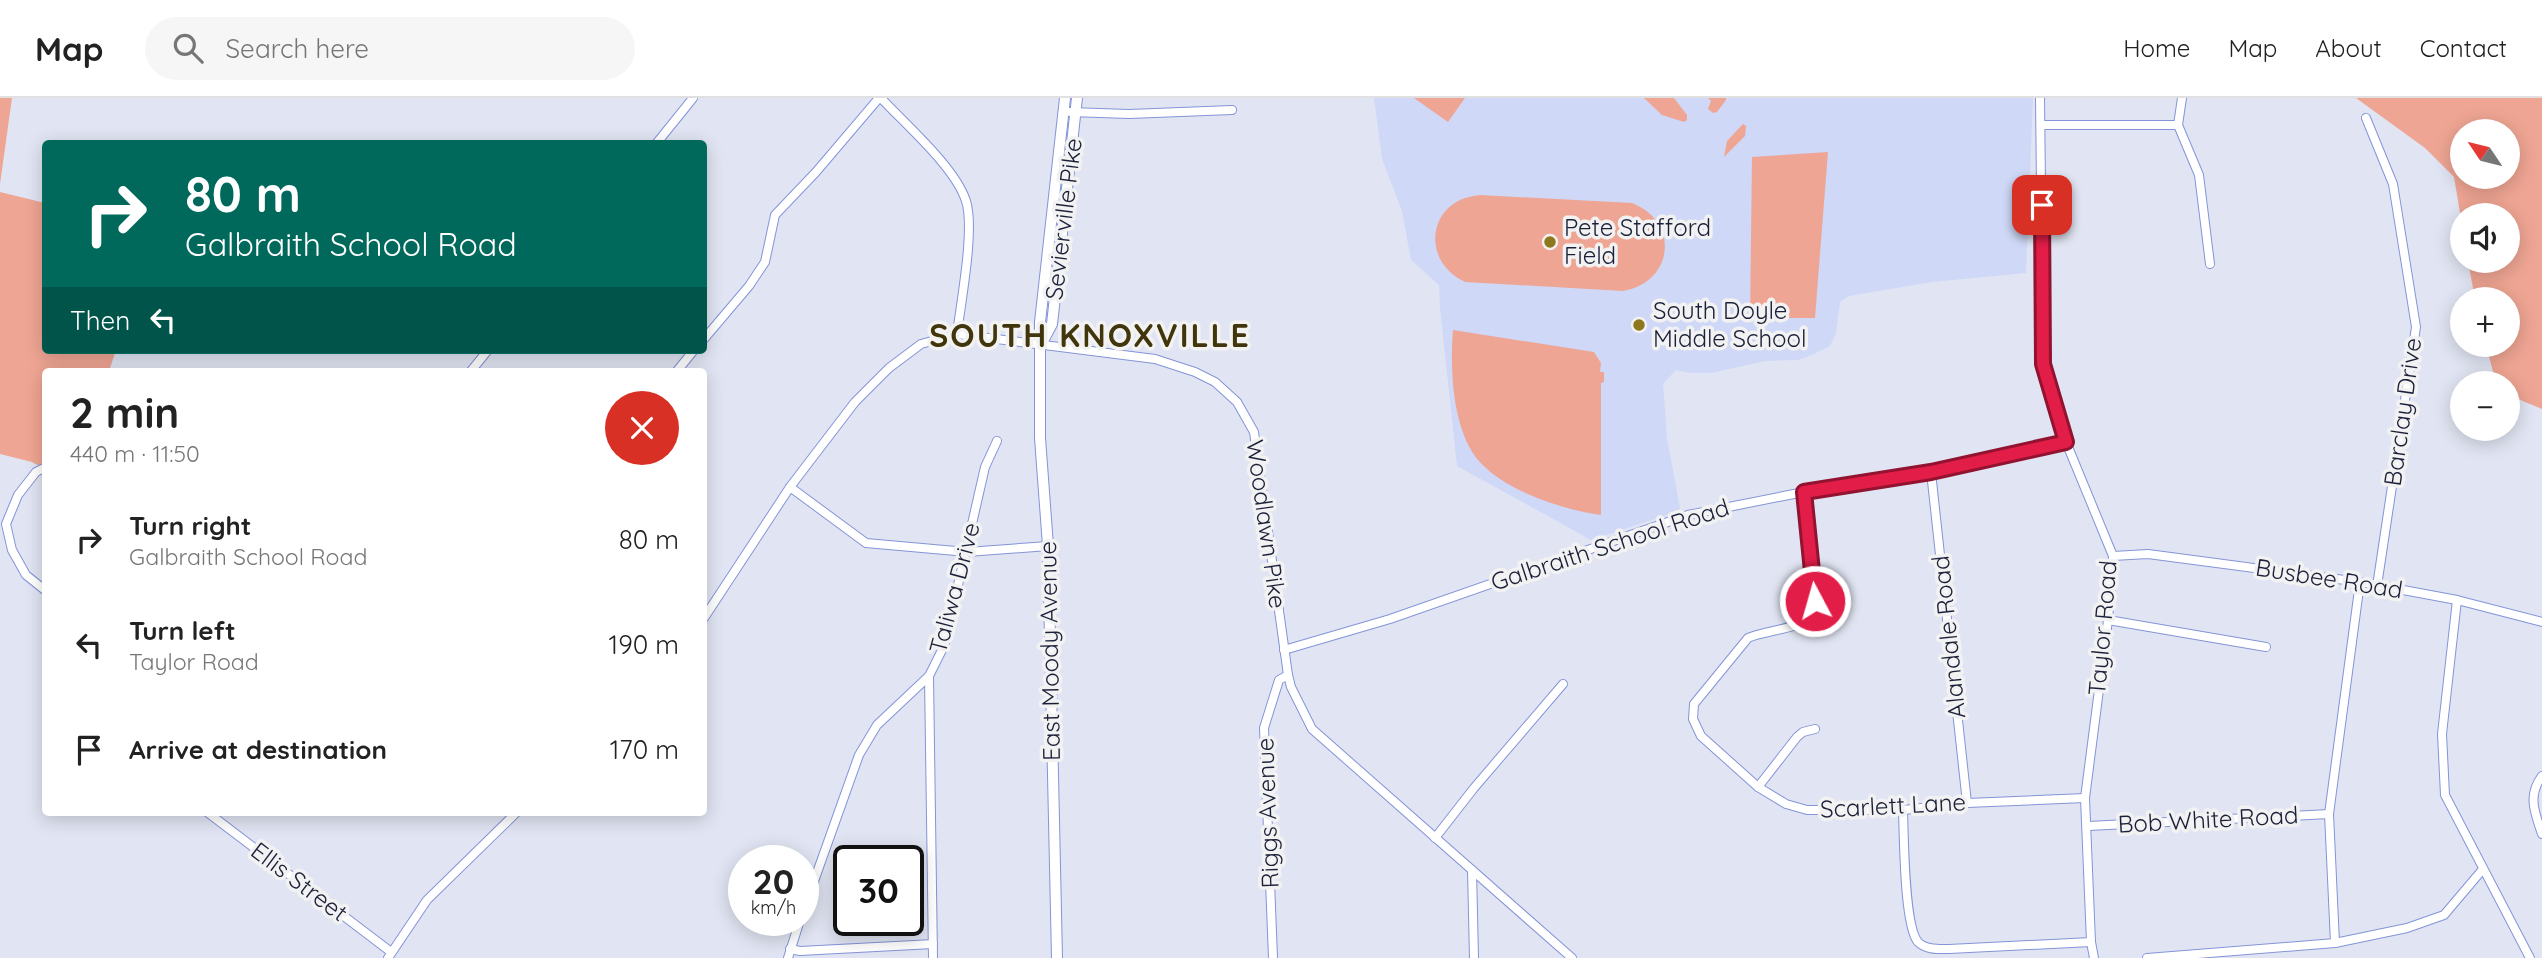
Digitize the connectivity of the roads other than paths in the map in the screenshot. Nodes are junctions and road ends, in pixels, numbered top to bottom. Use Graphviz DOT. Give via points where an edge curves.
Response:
graph roads {
  1 [pos="693,98"];
  2 [pos="880,98"];
  3 [pos="1065,98"];
  4 [pos="1077,98"];
  5 [pos="2040,98"];
  6 [pos="2182,98"];
  7 [pos="1232,110"];
  8 [pos="1063,112"];
  9 [pos="1076,112"];
  10 [pos="2366,118"];
  11 [pos="2041,125"];
  12 [pos="2178,125"];
  13 [pos="659,140"];
  14 [pos="2210,264"];
  15 [pos="957,334"];
  16 [pos="707,335"];
  17 [pos="1042,343"];
  18 [pos="485,354"];
  19 [pos="691,354"];
  20 [pos="473,368"];
  21 [pos="679,368"];
  22 [pos="997,441"];
  23 [pos="2066,442"];
  24 [pos="42,469"];
  25 [pos="1931,472"];
  26 [pos="790,487"];
  27 [pos="1804,492"];
  28 [pos="1048,546"];
  29 [pos="967,552"];
  30 [pos="2113,556"];
  31 [pos="2360,582"];
  32 [pos="2377,586"];
  33 [pos="42,588"];
  34 [pos="2457,600"];
  35 [pos="707,613"];
  36 [pos="2108,620"];
  37 [pos="2542,622"];
  38 [pos="2266,647"];
  39 [pos="1284,650"];
  40 [pos="1288,675"];
  41 [pos="929,676"];
  42 [pos="1563,684"];
  43 [pos="1815,729"];
  44 [pos="2542,776"];
  45 [pos="1758,787"];
  46 [pos="2085,798"];
  47 [pos="1967,803"];
  48 [pos="1903,810"];
  49 [pos="2329,814"];
  50 [pos="212,816"];
  51 [pos="513,816"];
  52 [pos="2088,826"];
  53 [pos="2542,835"];
  54 [pos="1436,838"];
  55 [pos="819,867"];
  56 [pos="2483,869"];
  57 [pos="1472,870"];
  58 [pos="795,936"];
  59 [pos="2091,943"];
  60 [pos="2335,943"];
  61 [pos="933,944"];
  62 [pos="789,954"];
  63 [pos="390,955"];
  64 [pos="933,958"];
  65 [pos="1057,958"];
  66 [pos="1273,958"];
  67 [pos="1474,958"];
  68 [pos="1572,958"];
  69 [pos="2094,958"];
  70 [pos="2147,958"];
  71 [pos="2530,958"];
  1 -- 13 [label="street"];
  2 -- 15 [label="street" via="950,173 966,201 970,230"];
  2 -- 16 [label="street" via="775,215 765,262"];
  3 -- 8 [label="main road, Sevierville Pike"];
  4 -- 9 [label="main road, Sevierville Pike"];
  5 -- 11 [label="street, Taylor Road"];
  6 -- 12 [label="street"];
  7 -- 9 [label="street"];
  8 -- 9 [label="street"];
  8 -- 17 [label="main road, Sevierville Pike" via="1040,322"];
  9 -- 17 [label="main road, Sevierville Pike" via="1052,324"];
  10 -- 32 [label="street, Barclay Drive" via="2393,184 2416,327"];
  11 -- 12 [label="street"];
  11 -- 23 [label="street, Taylor Road" via="2043,364"];
  12 -- 14 [label="street" via="2199,175"];
  15 -- 17 [label="street, Woodlawn Pike"];
  15 -- 26 [label="street, Woodlawn Pike" via="921,344 889,368 855,402"];
  17 -- 28 [label="main road, East Moody Avenue" via="1040,438"];
  17 -- 39 [label="street, Woodlawn Pike" via="1155,359 1215,382 1237,402 1254,432"];
  18 -- 20 [label="street"];
  19 -- 21 [label="street"];
  22 -- 29 [label="street, Taliwa Drive" via="985,467"];
  23 -- 25 [label="street, Galbraith School Road"];
  23 -- 30 [label="street, Taylor Road"];
  24 -- 33 [label="street" via="18,495 6,524 12,550 26,575"];
  25 -- 27 [label="street, Galbraith School Road"];
  25 -- 47 [label="street, Alandale Road"];
  26 -- 29 [label="street" via="866,544"];
  26 -- 35 [label="street, Woodlawn Pike"];
  27 -- 39 [label="street, Galbraith School Road" via="1688,515 1390,619"];
  27 -- 45 [label="street, Scarlett Lane" via="1815,601 1808,618 1748,638 1694,704 1693,719 1701,736"];
  28 -- 29 [label="street"];
  28 -- 65 [label="main road, East Moody Avenue"];
  29 -- 41 [label="street, Taliwa Drive" via="944,646"];
  30 -- 31 [label="street, Busbee Road" via="2148,554"];
  30 -- 36 [label="street, Taylor Road"];
  31 -- 32 [label="street, Busbee Road"];
  31 -- 49 [label="street"];
  32 -- 34 [label="street, Busbee Road"];
  34 -- 37 [label="street, Busbee Road"];
  34 -- 56 [label="street" via="2442,734 2445,795"];
  36 -- 38 [label="street"];
  36 -- 46 [label="street, Taylor Road"];
  39 -- 40 [label="street, Woodlawn Pike"];
  40 -- 54 [label="street, Woodlawn Pike" via="1312,729"];
  40 -- 66 [label="street, Riggs Avenue" via="1279,680 1264,728"];
  41 -- 55 [label="street, Taliwa Drive" via="877,725 859,755"];
  41 -- 61 [label="street"];
  42 -- 54 [label="street"];
  43 -- 45 [label="street" via="1797,737"];
  44 -- 53 [label="street" via="2532,797"];
  45 -- 48 [label="street, Scarlett Lane" via="1807,810"];
  46 -- 47 [label="street, Scarlett Lane"];
  46 -- 52 [label="street, Taylor Road"];
  47 -- 48 [label="street, Scarlett Lane"];
  48 -- 59 [label="street" via="1910,922 1920,944 1949,949"];
  49 -- 52 [label="street, Bob White Road"];
  49 -- 60 [label="street"];
  50 -- 63 [label="street, Ellis Street"];
  51 -- 63 [label="street" via="427,900"];
  52 -- 59 [label="street, Taylor Road"];
  54 -- 57 [label="street, Woodlawn Pike"];
  56 -- 60 [label="street" via="2444,915"];
  56 -- 71 [label="street"];
  57 -- 67 [label="street"];
  57 -- 68 [label="street, Woodlawn Pike"];
  58 -- 62 [label="street"];
  59 -- 69 [label="street, Taylor Road"];
  60 -- 70 [label="street"];
  61 -- 62 [label="street"];
  61 -- 64 [label="street"];
}
